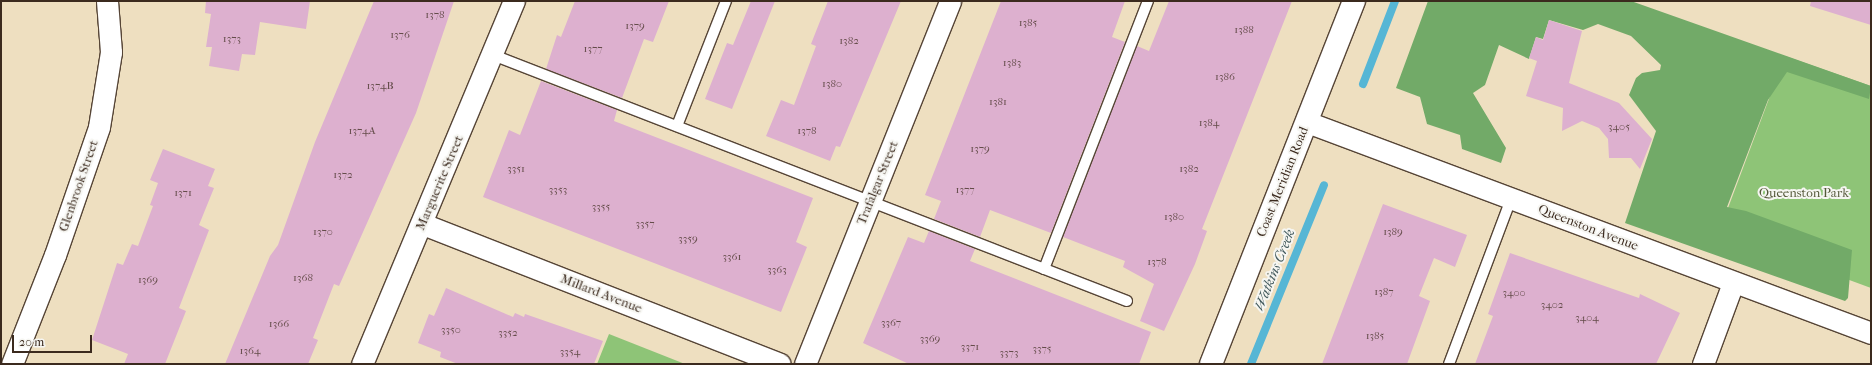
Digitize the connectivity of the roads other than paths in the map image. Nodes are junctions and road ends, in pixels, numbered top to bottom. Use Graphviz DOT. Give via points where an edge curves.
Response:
graph roads {
  1 [pos="107,1"];
  2 [pos="514,1"];
  3 [pos="726,1"];
  4 [pos="950,1"];
  5 [pos="1148,1"];
  6 [pos="1354,1"];
  7 [pos="493,55"];
  8 [pos="1306,122"];
  9 [pos="677,126"];
  10 [pos="1511,199"];
  11 [pos="870,202"];
  12 [pos="423,224"];
  13 [pos="1044,269"];
  14 [pos="1734,283"];
  15 [pos="1127,301"];
  16 [pos="1871,333"];
  17 [pos="12,364"];
  18 [pos="362,364"];
  19 [pos="780,364"];
  20 [pos="805,364"];
  21 [pos="1211,364"];
  22 [pos="1449,364"];
  23 [pos="1703,364"];
  1 -- 17 [label="street, Glenbrook Street" via="111,52 99,127"];
  2 -- 7 [label="street, Marguerite Street"];
  3 -- 9 [label="lane"];
  4 -- 11 [label="street, Trafalgar Street"];
  5 -- 13 [label="lane"];
  6 -- 8 [label="main road, Coast Meridian Road"];
  7 -- 9 [label="lane"];
  7 -- 12 [label="street, Marguerite Street"];
  8 -- 10 [label="street, Queenston Avenue"];
  8 -- 21 [label="main road, Coast Meridian Road"];
  9 -- 11 [label="lane"];
  10 -- 14 [label="street, Queenston Avenue"];
  10 -- 22 [label="lane"];
  11 -- 13 [label="lane"];
  11 -- 20 [label="street, Trafalgar Street"];
  12 -- 18 [label="street, Marguerite Street"];
  12 -- 19 [label="street, Millard Avenue"];
  13 -- 15 [label="lane"];
  14 -- 16 [label="street, Queenston Avenue"];
  14 -- 23 [label="street"];
}
